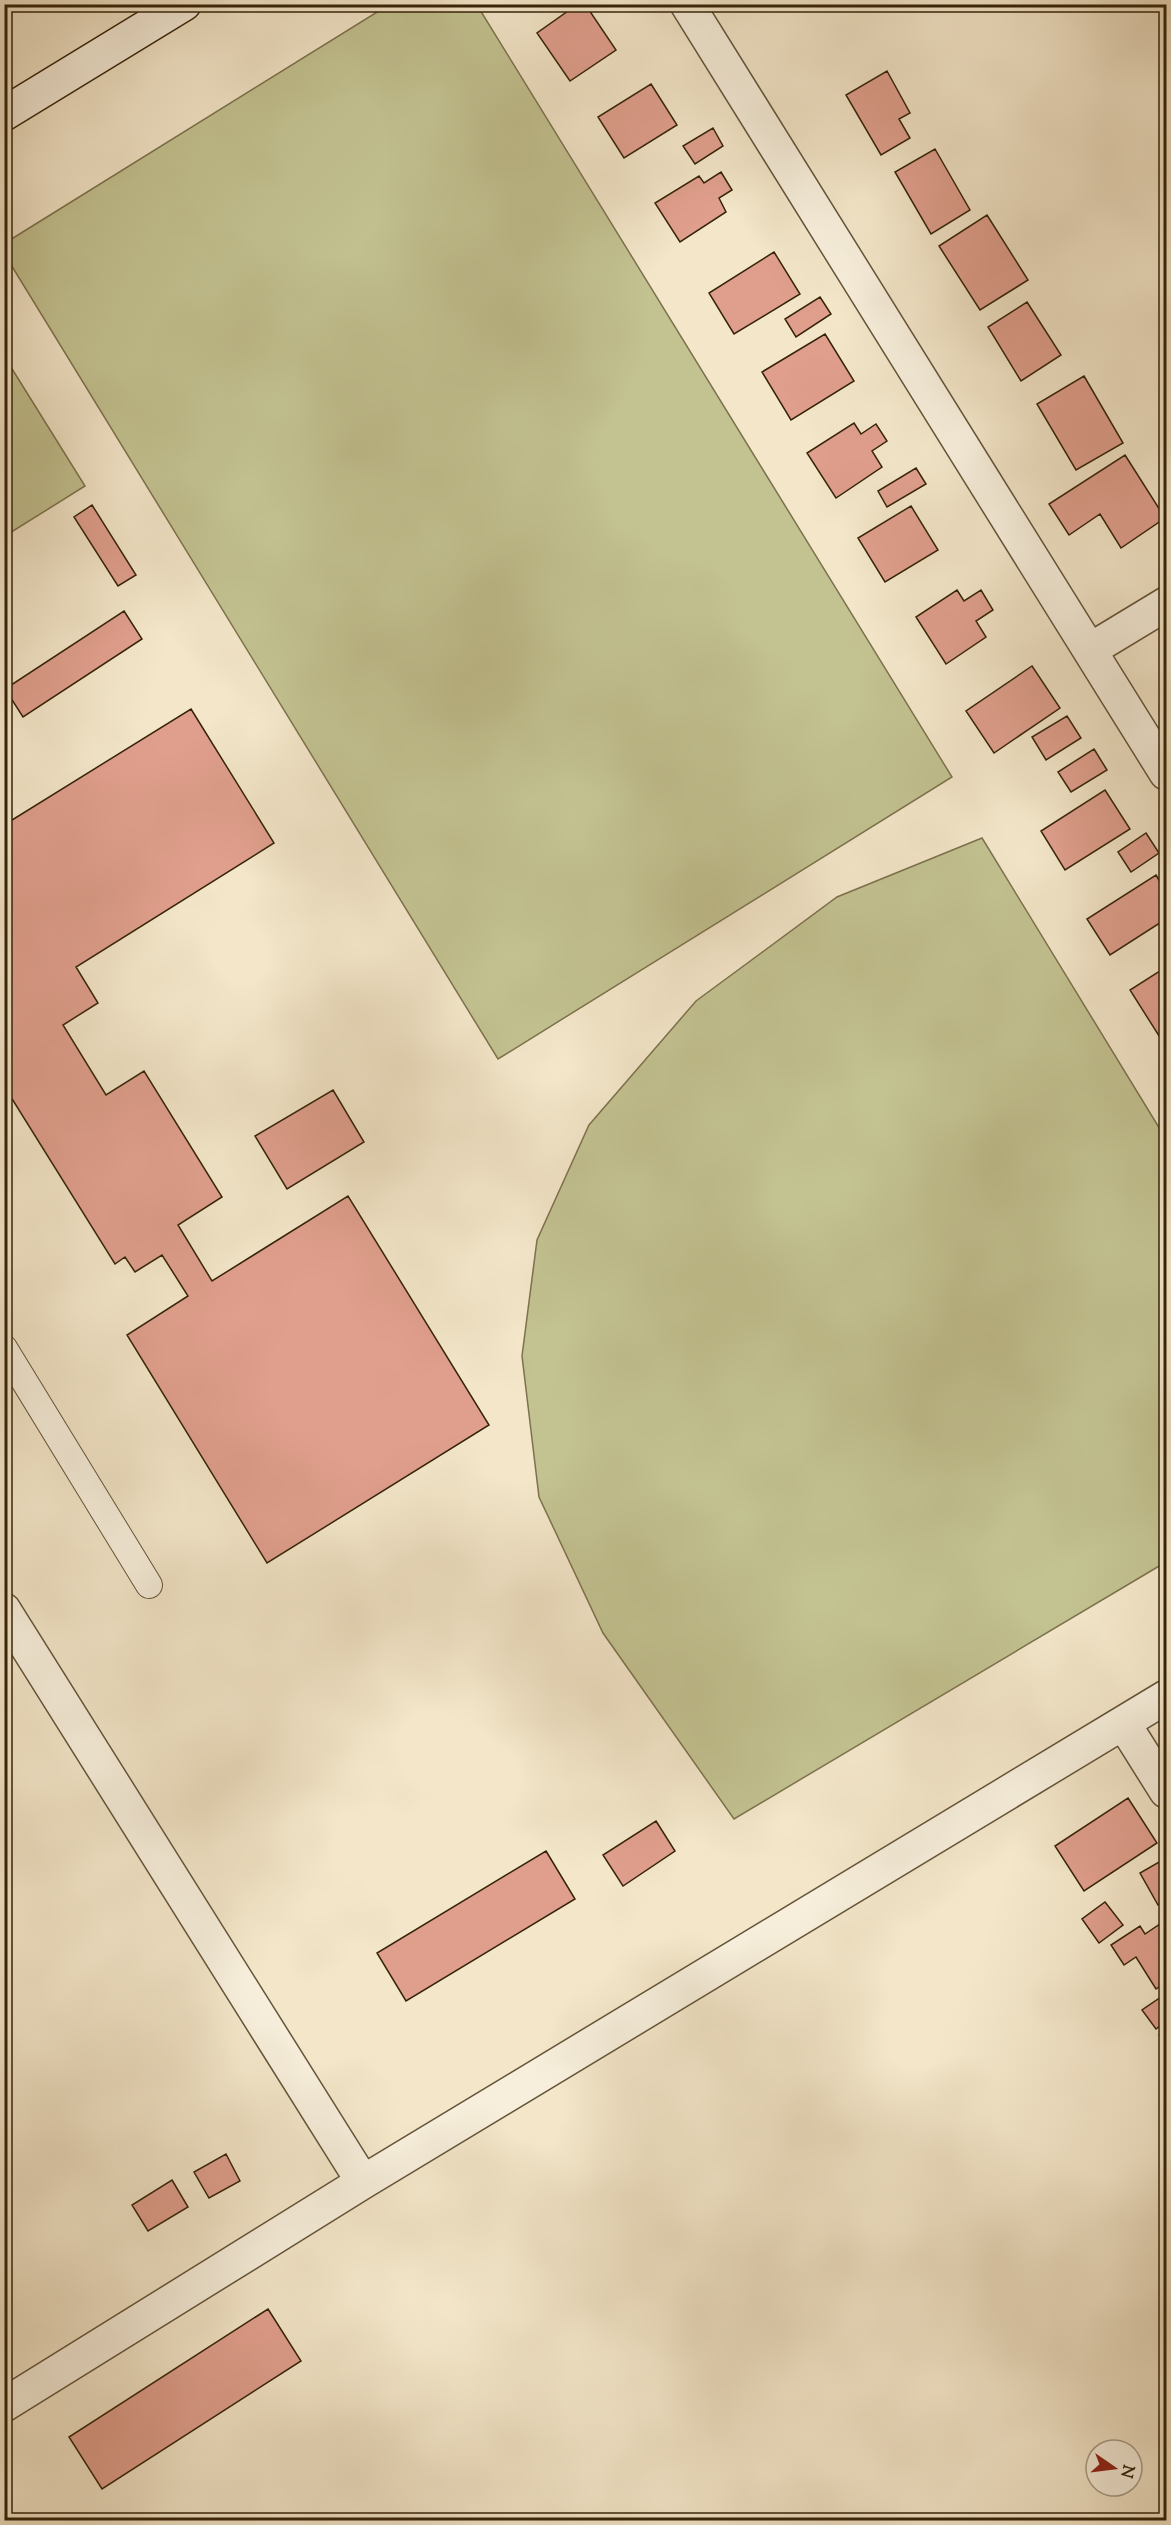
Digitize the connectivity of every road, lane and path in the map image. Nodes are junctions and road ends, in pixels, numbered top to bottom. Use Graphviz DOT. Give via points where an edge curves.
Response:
graph roads {
  1 [pos="184,4"];
  2 [pos="687,4"];
  3 [pos="4,114"];
  4 [pos="1167,604"];
  5 [pos="1090,650"];
  6 [pos="1167,773"];
  7 [pos="4,1348"];
  8 [pos="11,1375"];
  9 [pos="149,1585"];
  10 [pos="4,1610"];
  11 [pos="1167,1697"];
  12 [pos="1124,1724"];
  13 [pos="1167,1791"];
  14 [pos="363,2182"];
  15 [pos="4,2405"];
  1 -- 3 [label="street"];
  2 -- 5 [label="street"];
  4 -- 5 [label="street"];
  5 -- 6 [label="street"];
  7 -- 8 [label="lane"];
  8 -- 9 [label="lane"];
  10 -- 14 [label="street"];
  11 -- 12 [label="street"];
  12 -- 13 [label="street"];
  12 -- 14 [label="street"];
  14 -- 15 [label="street"];
}
